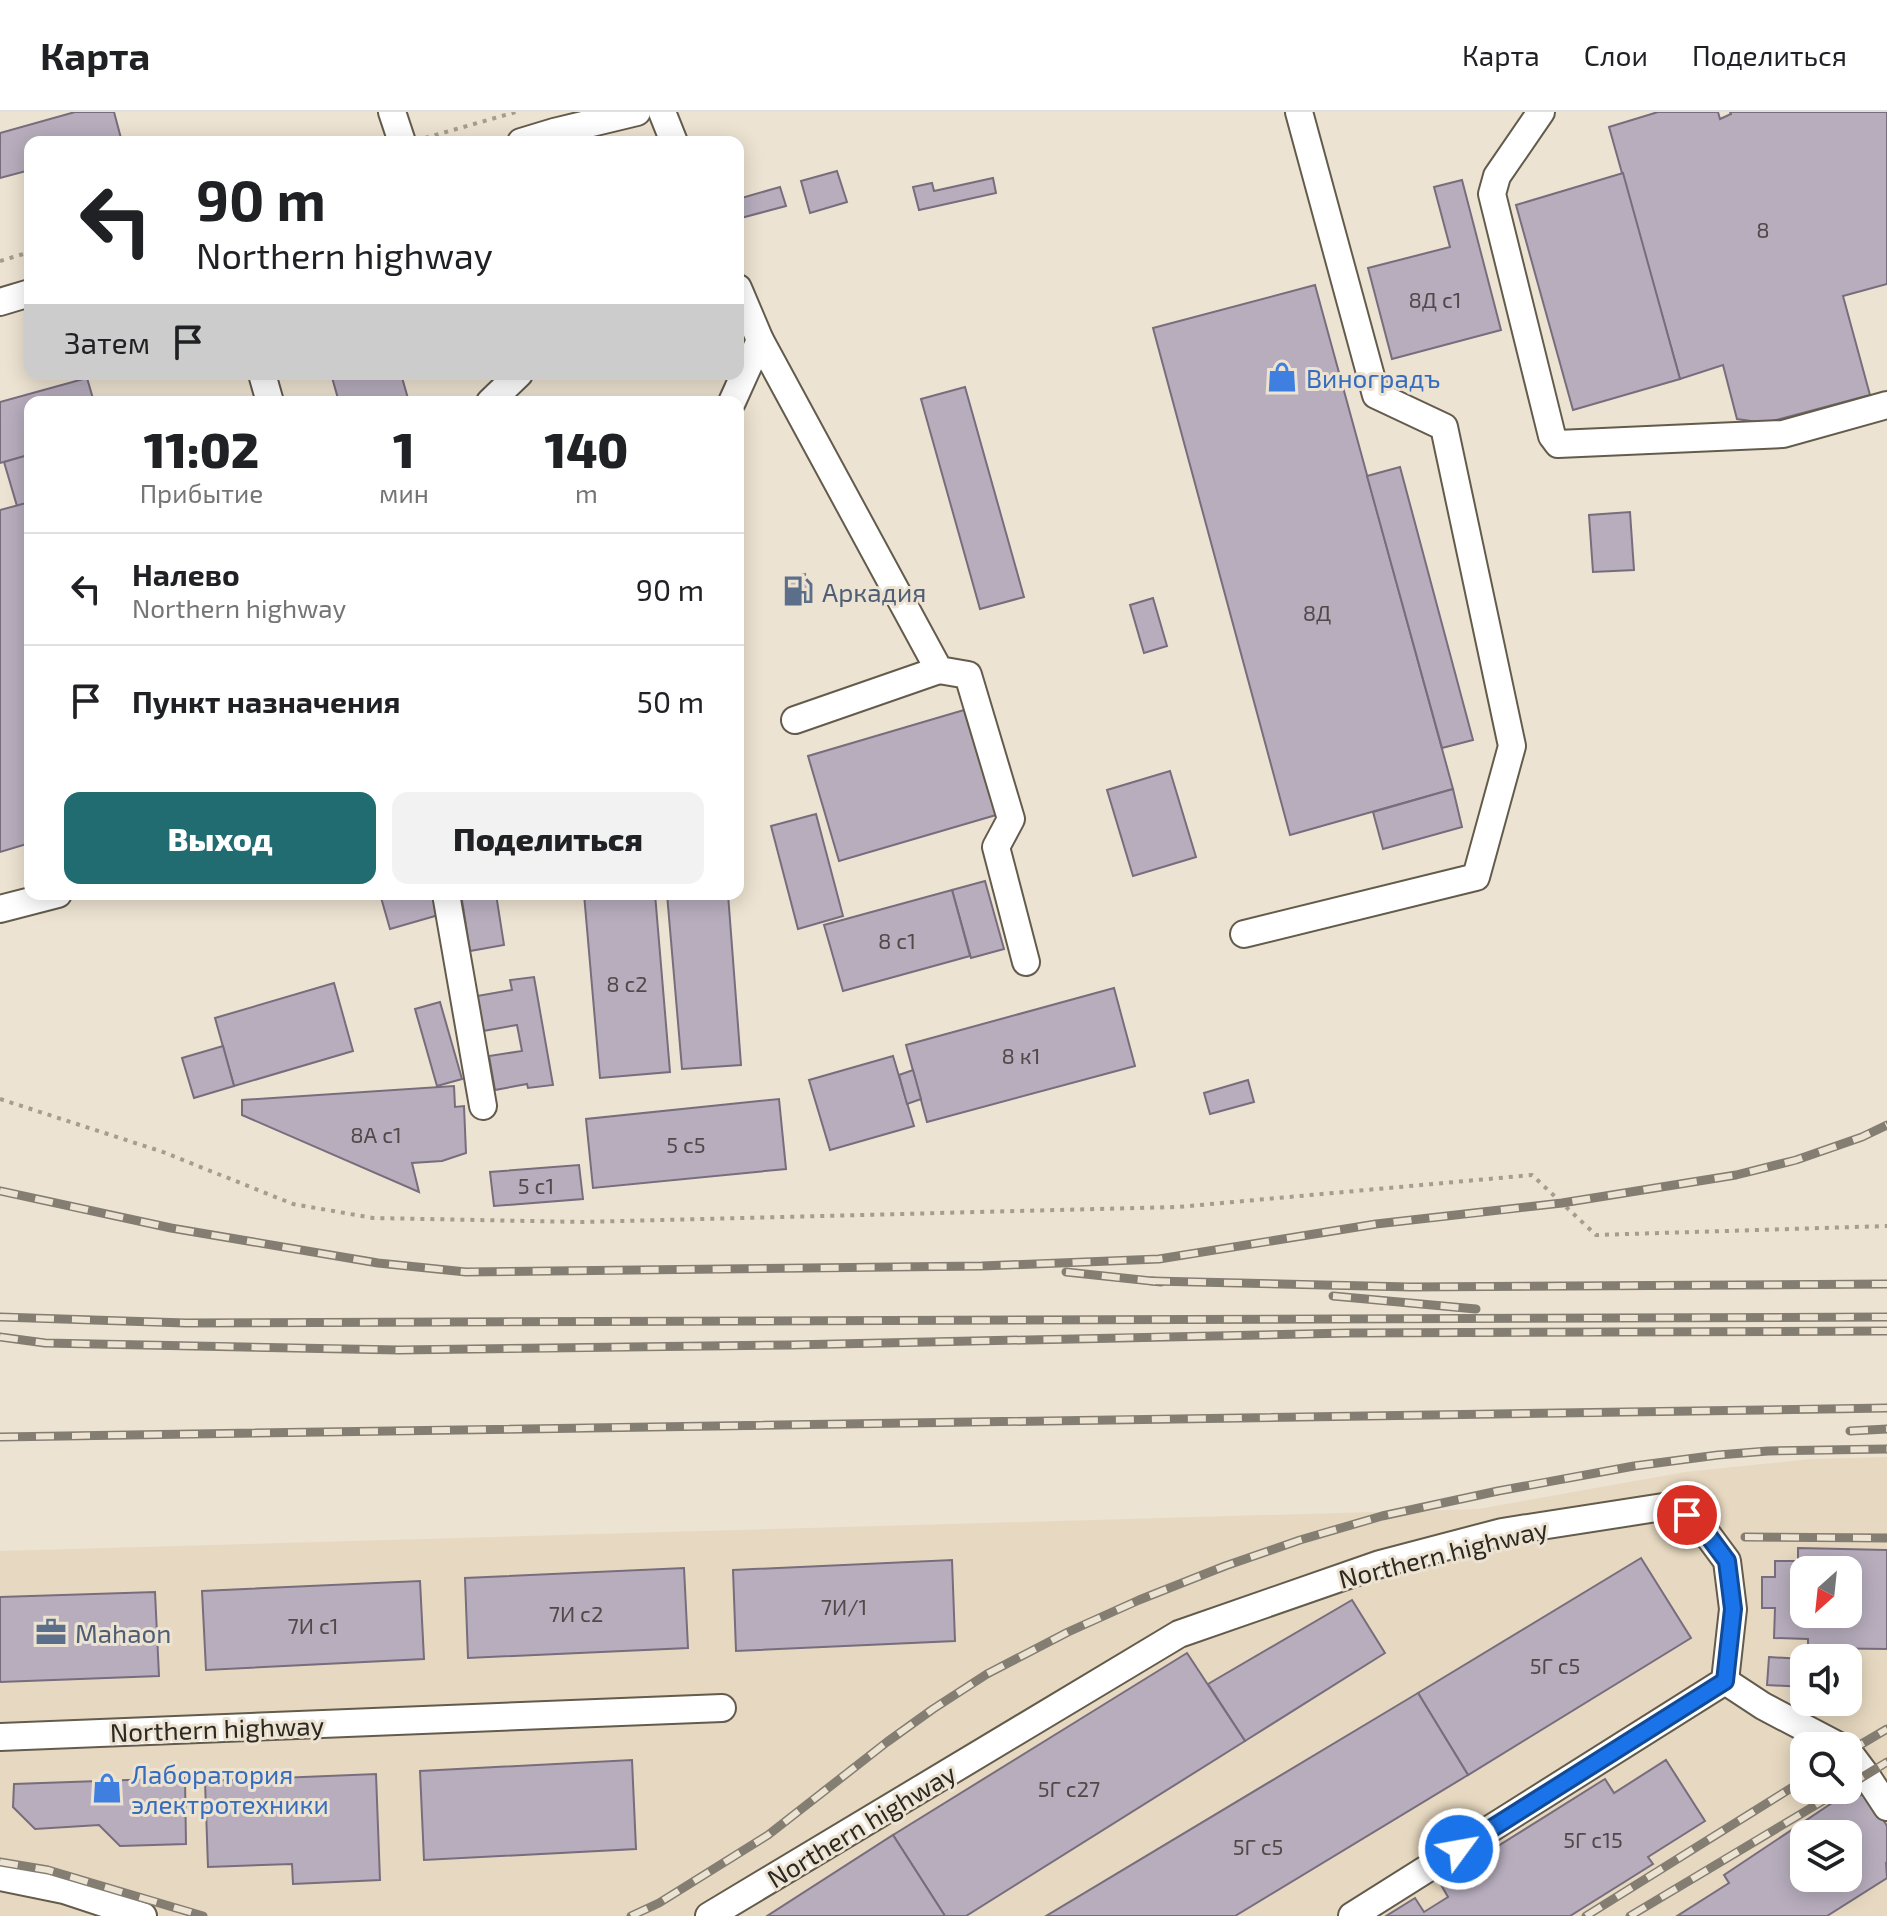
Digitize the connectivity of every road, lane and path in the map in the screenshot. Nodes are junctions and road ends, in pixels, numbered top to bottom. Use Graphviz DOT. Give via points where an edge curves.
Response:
graph roads {
  1 [pos="392,112"];
  2 [pos="516,112"];
  3 [pos="637,112"];
  4 [pos="662,112"];
  5 [pos="1299,112"];
  6 [pos="1541,112"];
  7 [pos="400,136"];
  8 [pos="433,136"];
  9 [pos="541,136"];
  10 [pos="672,136"];
  11 [pos="24,254"];
  12 [pos="0,261"];
  13 [pos="24,295"];
  14 [pos="0,302"];
  15 [pos="744,302"];
  16 [pos="760,340"];
  17 [pos="744,375"];
  18 [pos="513,380"];
  19 [pos="496,396"];
  20 [pos="1887,405"];
  21 [pos="939,670"];
  22 [pos="795,720"];
  23 [pos="35,900"];
  24 [pos="447,900"];
  25 [pos="0,909"];
  26 [pos="1244,934"];
  27 [pos="1026,962"];
  28 [pos="0,1099"];
  29 [pos="483,1106"];
  30 [pos="1887,1226"];
  31 [pos="1725,1681"];
  32 [pos="722,1708"];
  33 [pos="1812,1732"];
  34 [pos="0,1737"];
  35 [pos="1862,1770"];
  36 [pos="1887,1807"];
  37 [pos="0,1877"];
  38 [pos="143,1916"];
  39 [pos="709,1916"];
  40 [pos="1352,1916"];
  1 -- 7 [label="lane"];
  2 -- 8 [label="path"];
  3 -- 9 [label="lane"];
  4 -- 10 [label="lane"];
  5 -- 26 [label="lane" via="1376,395 1444,427 1512,746 1476,877"];
  6 -- 20 [label="lane" via="1497,176 1492,194 1558,444 1783,434"];
  11 -- 12 [label="path"];
  13 -- 14 [label="lane"];
  15 -- 16 [label="lane"];
  16 -- 17 [label="lane"];
  16 -- 21 [label="lane"];
  18 -- 19 [label="lane"];
  21 -- 22 [label="lane"];
  21 -- 27 [label="lane" via="968,675 973,689 1011,819 996,847"];
  23 -- 25 [label="lane"];
  24 -- 29 [label="lane"];
  28 -- 30 [label="path" via="163,1152 293,1204 373,1218 581,1222 1178,1207 1532,1175 1596,1235"];
  31 -- 33 [label="lane"];
  31 -- 39 [label="lane, Northern highway" via="1733,1609 1727,1561 1687,1515 1663,1507 1502,1532 1380,1564 1179,1634"];
  31 -- 40 [label="lane"];
  32 -- 34 [label="lane, Northern highway"];
  35 -- 36 [label="lane"];
  37 -- 38 [label="lane" via="64,1890"];
}
